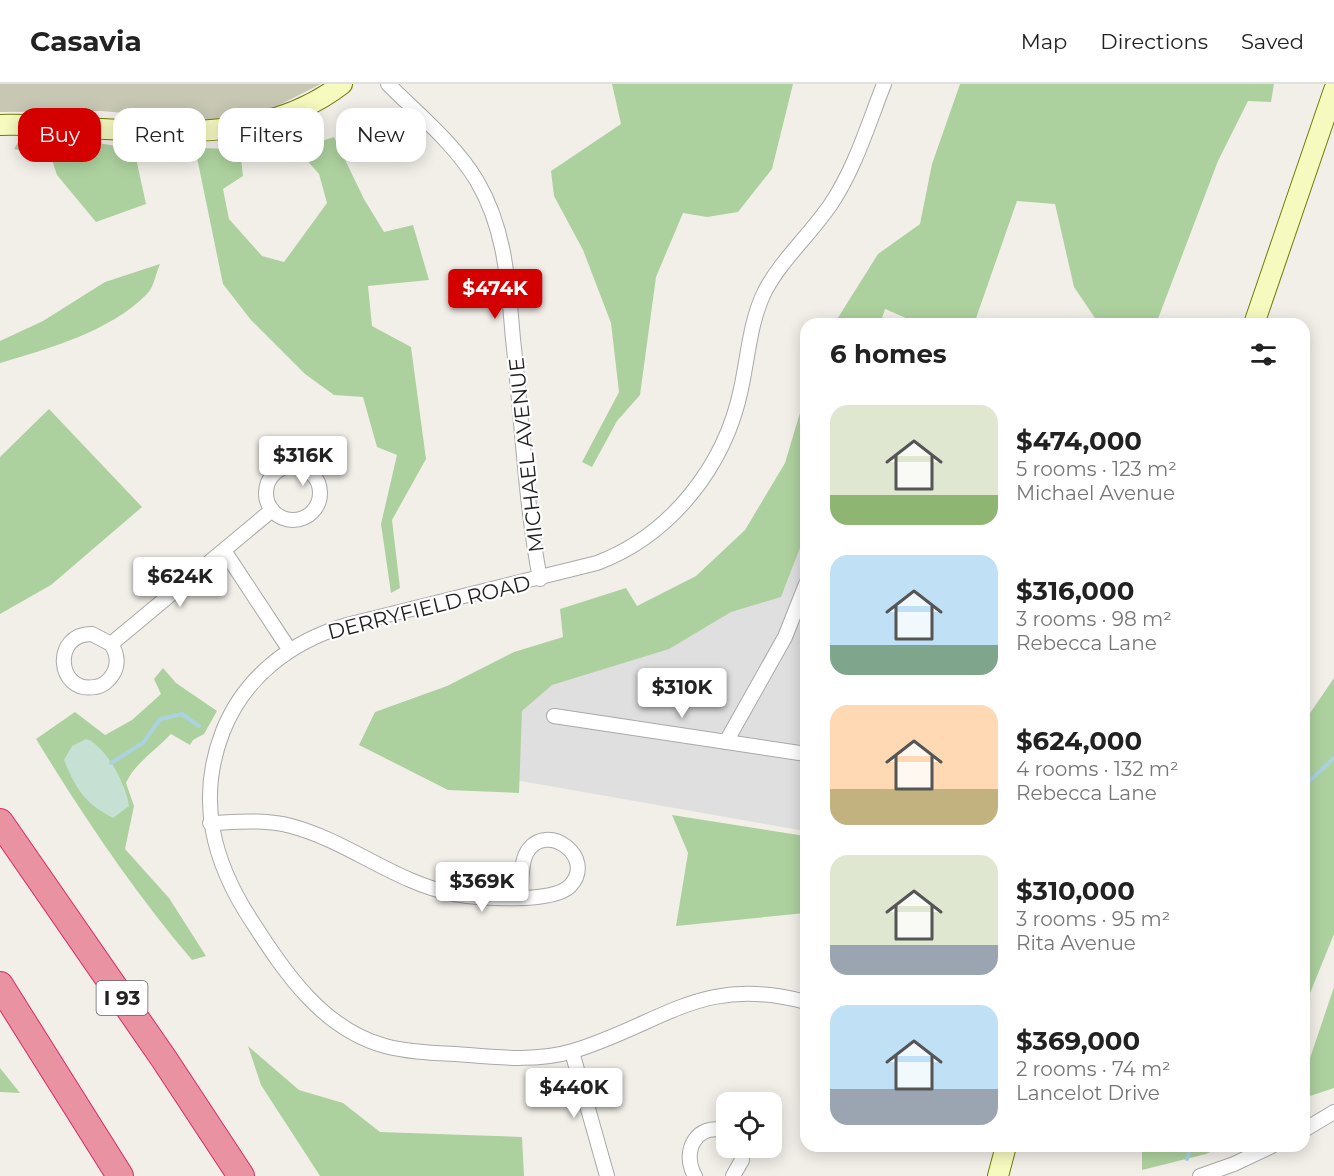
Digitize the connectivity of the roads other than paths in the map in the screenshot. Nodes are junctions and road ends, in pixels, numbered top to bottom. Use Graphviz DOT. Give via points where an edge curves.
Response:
graph roads {
  1 [pos="342,84"];
  2 [pos="388,84"];
  3 [pos="884,84"];
  4 [pos="1334,90"];
  5 [pos="0,125"];
  6 [pos="1256,318"];
  7 [pos="272,510"];
  8 [pos="225,552"];
  9 [pos="540,579"];
  10 [pos="800,599"];
  11 [pos="111,644"];
  12 [pos="289,649"];
  13 [pos="554,716"];
  14 [pos="726,742"];
  15 [pos="800,753"];
  16 [pos="0,822"];
  17 [pos="210,823"];
  18 [pos="520,897"];
  19 [pos="0,985"];
  20 [pos="800,1001"];
  21 [pos="572,1052"];
  22 [pos="1334,1112"];
  23 [pos="1310,1126"];
  24 [pos="716,1130"];
  25 [pos="1004,1152"];
  26 [pos="1259,1152"];
  27 [pos="742,1158"];
  28 [pos="120,1176"];
  29 [pos="241,1176"];
  30 [pos="607,1176"];
  31 [pos="695,1176"];
  32 [pos="734,1176"];
  33 [pos="998,1176"];
  34 [pos="1200,1176"];
  1 -- 5 [label="street" via="292,112 220,129"];
  2 -- 9 [label="street, MICHAEL AVENUE" via="470,171 498,228 509,294 530,528"];
  3 -- 9 [label="street, DERRYFIELD ROAD" via="838,191 763,295 735,409 713,462 698,485 664,523 632,547 597,563"];
  4 -- 6 [label="street"];
  7 -- 7 [label="street" via="266,491 275,472 295,466 314,475 320,496 309,515 292,520"];
  7 -- 8 [label="street"];
  8 -- 11 [label="street"];
  8 -- 12 [label="street"];
  9 -- 12 [label="street, DERRYFIELD ROAD" via="347,625"];
  10 -- 14 [label="street" via="785,637"];
  11 -- 11 [label="street" via="117,660 109,680 88,688 68,678 63,658 72,640 92,634"];
  12 -- 17 [label="street, DERRYFIELD ROAD" via="245,691 227,722 210,774"];
  13 -- 14 [label="street"];
  14 -- 15 [label="street"];
  16 -- 29 [label="highway, I 93"];
  17 -- 18 [label="street" via="291,826 424,886 471,897"];
  17 -- 21 [label="street, DERRYFIELD ROAD" via="220,863 241,904 287,973 332,1021 365,1039 407,1050 520,1057"];
  18 -- 18 [label="street" via="554,894 570,886 578,865 571,849 551,840 531,848 524,863"];
  19 -- 28 [label="highway"];
  20 -- 21 [label="street, DERRYFIELD ROAD" via="753,992 696,1000"];
  21 -- 30 [label="street"];
  22 -- 23 [label="street"];
  24 -- 31 [label="street" via="694,1139 688,1155"];
  25 -- 33 [label="street"];
  26 -- 34 [label="street"];
  27 -- 32 [label="street"];
}
